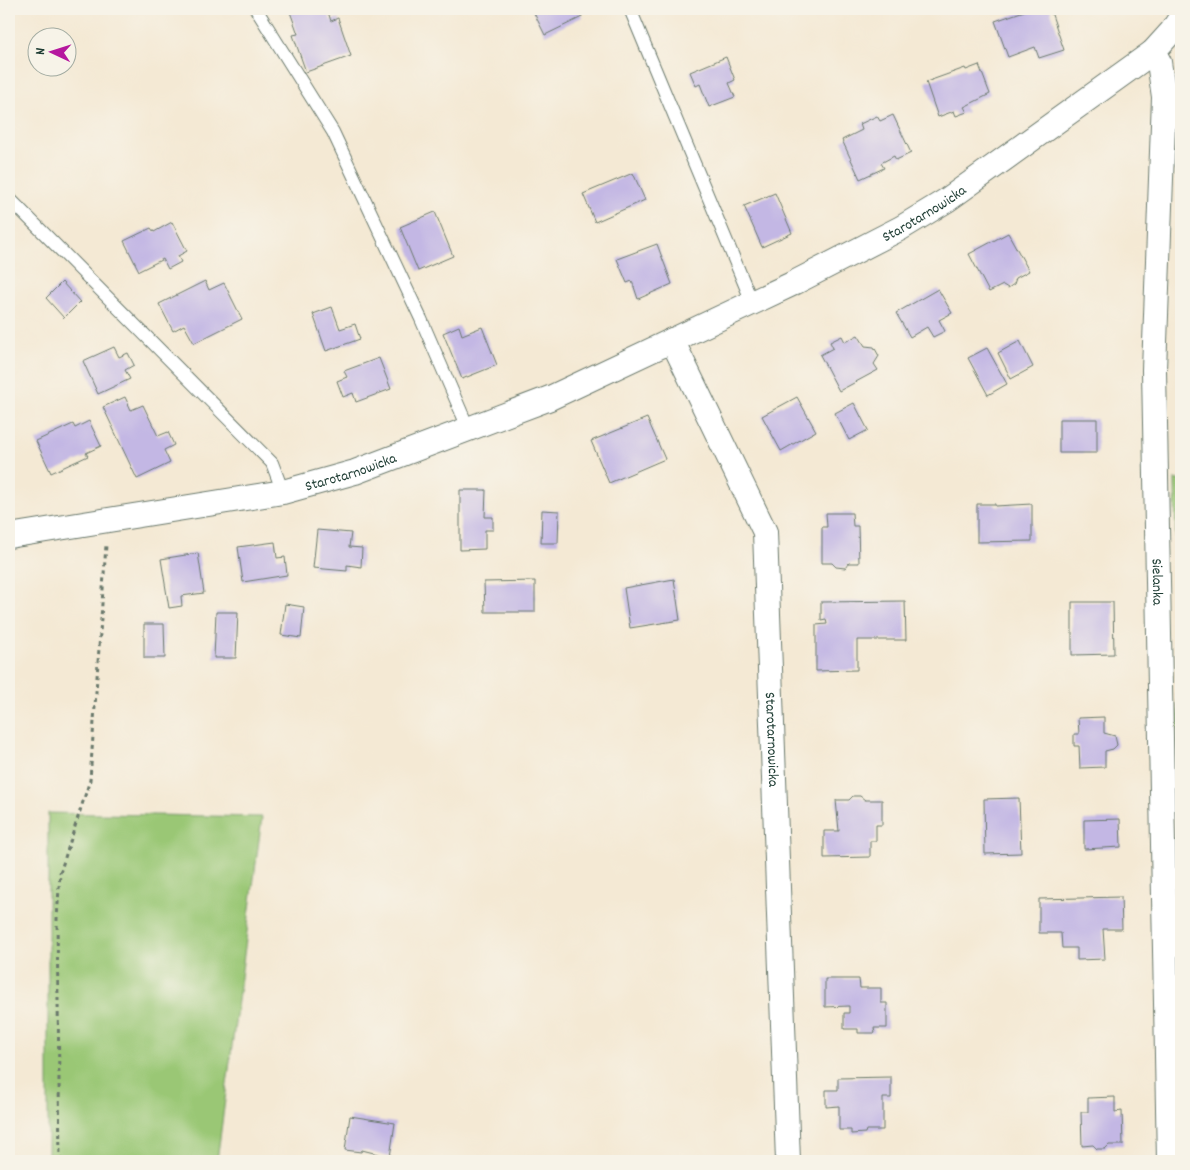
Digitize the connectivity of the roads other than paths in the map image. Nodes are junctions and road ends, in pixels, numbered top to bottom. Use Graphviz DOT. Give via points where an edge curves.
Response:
graph roads {
  1 [pos="256,9"];
  2 [pos="630,9"];
  3 [pos="1181,17"];
  4 [pos="1153,52"];
  5 [pos="9,198"];
  6 [pos="752,302"];
  7 [pos="672,340"];
  8 [pos="470,430"];
  9 [pos="283,492"];
  10 [pos="9,536"];
  11 [pos="788,1161"];
  12 [pos="1169,1161"];
  1 -- 8 [label="lane" via="333,132"];
  2 -- 6 [label="lane"];
  3 -- 4 [label="street"];
  4 -- 6 [label="street, Starotarnowicka" via="947,200 844,259"];
  4 -- 12 [label="street, Sielanka" via="1159,62 1164,97 1154,370"];
  5 -- 9 [label="lane" via="272,463"];
  6 -- 7 [label="street, Starotarnowicka"];
  7 -- 8 [label="street, Starotarnowicka" via="550,398"];
  7 -- 11 [label="street, Starotarnowicka" via="765,532"];
  8 -- 9 [label="street, Starotarnowicka" via="355,472"];
  9 -- 10 [label="street, Starotarnowicka"];
}
